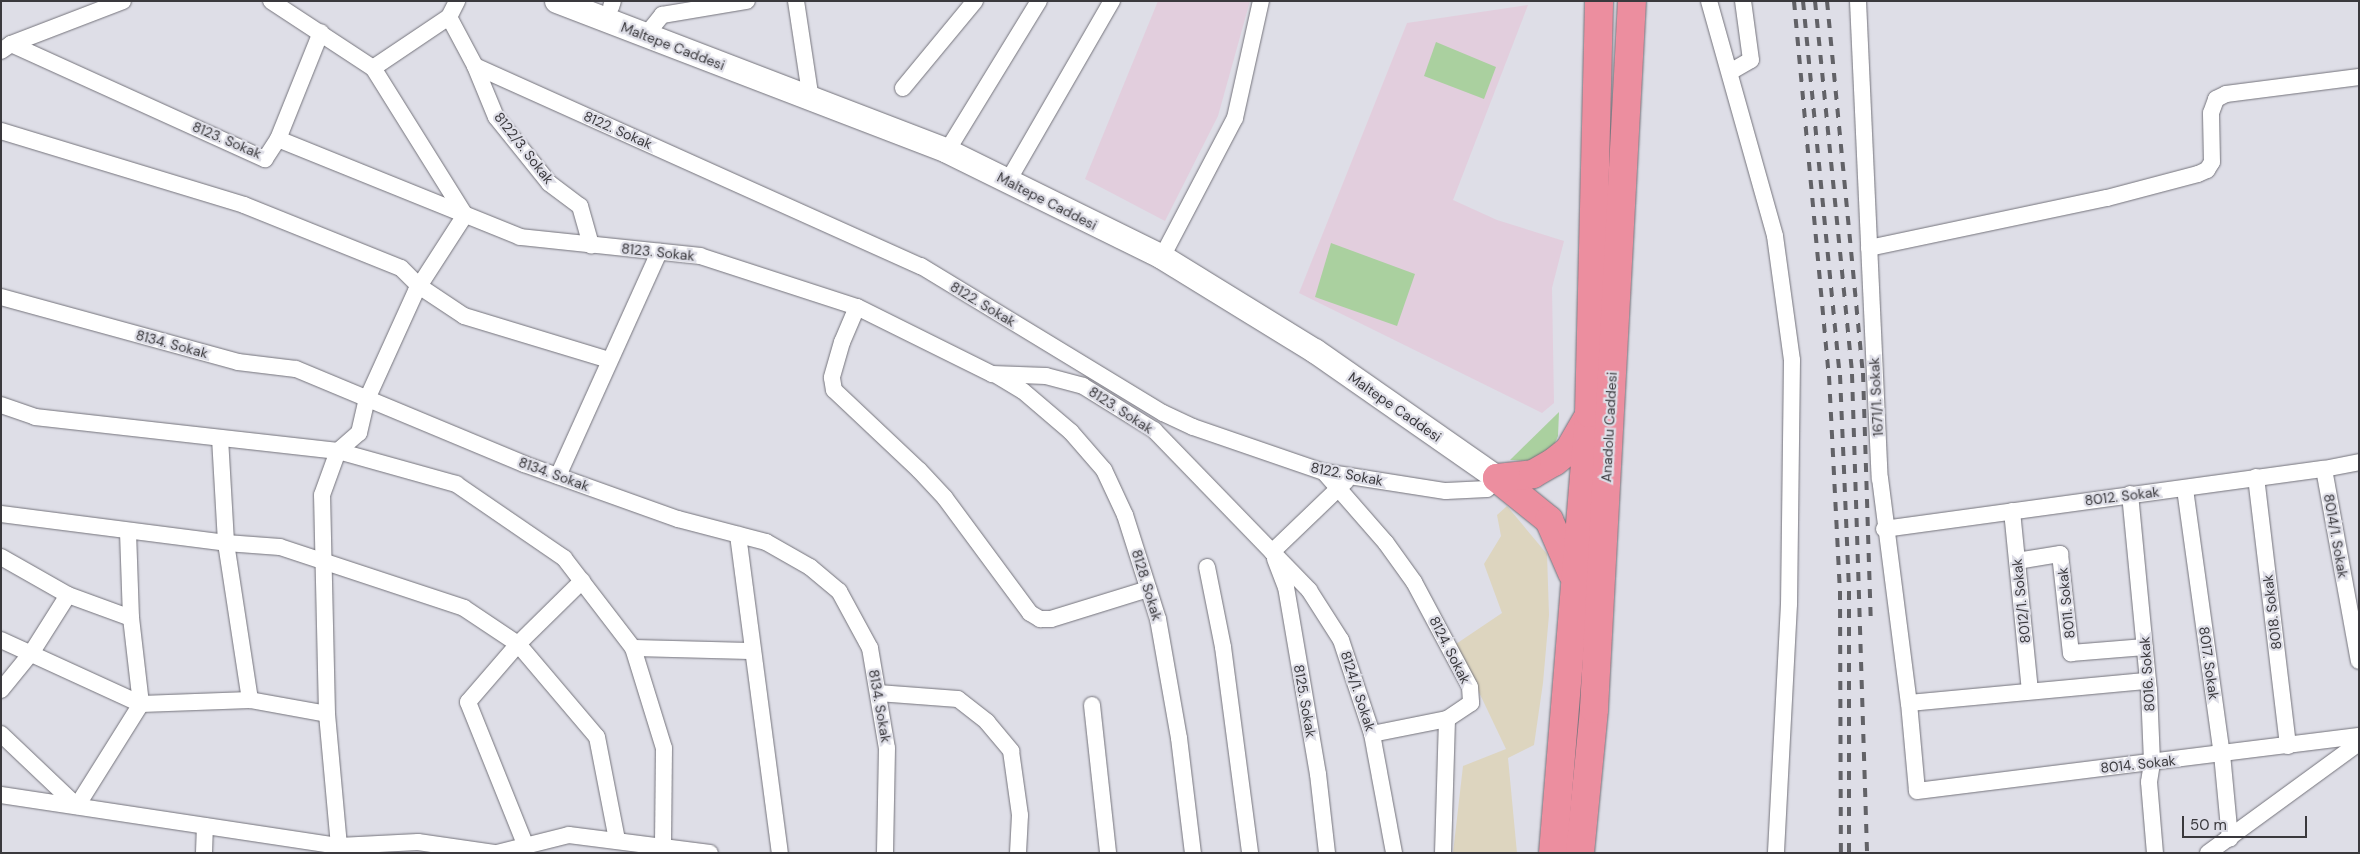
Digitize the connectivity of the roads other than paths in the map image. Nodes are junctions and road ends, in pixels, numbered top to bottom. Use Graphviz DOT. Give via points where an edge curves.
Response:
graph roads {
  1 [pos="124,1"];
  2 [pos="271,1"];
  3 [pos="457,1"];
  4 [pos="557,1"];
  5 [pos="747,1"];
  6 [pos="796,1"];
  7 [pos="974,1"];
  8 [pos="1039,1"];
  9 [pos="1112,1"];
  10 [pos="1261,1"];
  11 [pos="1599,1"];
  12 [pos="1632,1"];
  13 [pos="1709,1"];
  14 [pos="1744,1"];
  15 [pos="1858,1"];
  16 [pos="449,17"];
  17 [pos="321,32"];
  18 [pos="646,35"];
  19 [pos="6,48"];
  20 [pos="475,66"];
  21 [pos="373,68"];
  22 [pos="1730,72"];
  23 [pos="2359,77"];
  24 [pos="903,88"];
  25 [pos="811,100"];
  26 [pos="1,131"];
  27 [pos="278,139"];
  28 [pos="947,150"];
  29 [pos="1008,181"];
  30 [pos="465,215"];
  31 [pos="591,245"];
  32 [pos="1869,248"];
  33 [pos="659,252"];
  34 [pos="1162,257"];
  35 [pos="419,286"];
  36 [pos="1,297"];
  37 [pos="857,307"];
  38 [pos="609,360"];
  39 [pos="992,374"];
  40 [pos="367,399"];
  41 [pos="1,405"];
  42 [pos="1590,413"];
  43 [pos="1193,427"];
  44 [pos="1154,430"];
  45 [pos="220,438"];
  46 [pos="338,451"];
  47 [pos="2359,462"];
  48 [pos="2324,470"];
  49 [pos="1324,472"];
  50 [pos="558,476"];
  51 [pos="1352,476"];
  52 [pos="2256,477"];
  53 [pos="1497,478"];
  54 [pos="1338,488"];
  55 [pos="2185,488"];
  56 [pos="2130,494"];
  57 [pos="2012,511"];
  58 [pos="1,514"];
  59 [pos="1548,520"];
  60 [pos="1590,528"];
  61 [pos="1884,529"];
  62 [pos="128,531"];
  63 [pos="738,535"];
  64 [pos="226,543"];
  65 [pos="1272,552"];
  66 [pos="1,557"];
  67 [pos="2017,561"];
  68 [pos="324,563"];
  69 [pos="1207,567"];
  70 [pos="1574,576"];
  71 [pos="582,581"];
  72 [pos="1148,588"];
  73 [pos="68,595"];
  74 [pos="131,618"];
  75 [pos="1,640"];
  76 [pos="518,644"];
  77 [pos="2145,647"];
  78 [pos="633,648"];
  79 [pos="752,651"];
  80 [pos="32,652"];
  81 [pos="2359,661"];
  82 [pos="2148,681"];
  83 [pos="1,690"];
  84 [pos="2030,691"];
  85 [pos="878,694"];
  86 [pos="250,700"];
  87 [pos="1909,703"];
  88 [pos="141,704"];
  89 [pos="1092,705"];
  90 [pos="327,714"];
  91 [pos="1447,719"];
  92 [pos="1,734"];
  93 [pos="1372,734"];
  94 [pos="2359,736"];
  95 [pos="2359,743"];
  96 [pos="2288,746"];
  97 [pos="2222,754"];
  98 [pos="2152,763"];
  99 [pos="1917,791"];
  100 [pos="1,795"];
  101 [pos="77,806"];
  102 [pos="205,826"];
  103 [pos="2230,839"];
  104 [pos="616,840"];
  105 [pos="525,844"];
  106 [pos="339,846"];
  107 [pos="664,846"];
  108 [pos="204,853"];
  109 [pos="495,853"];
  110 [pos="710,853"];
  111 [pos="780,853"];
  112 [pos="885,853"];
  113 [pos="1018,853"];
  114 [pos="1108,853"];
  115 [pos="1193,853"];
  116 [pos="1250,853"];
  117 [pos="1326,853"];
  118 [pos="1394,853"];
  119 [pos="1443,853"];
  120 [pos="1553,853"];
  121 [pos="1580,853"];
  122 [pos="1776,853"];
  123 [pos="2155,853"];
  124 [pos="2208,853"];
  1 -- 19 [label="street"];
  2 -- 17 [label="street"];
  3 -- 16 [label="street"];
  4 -- 18 [label="street, Maltepe Caddesi"];
  5 -- 18 [label="street" via="662,15"];
  6 -- 25 [label="street"];
  7 -- 24 [label="street"];
  8 -- 28 [label="street"];
  9 -- 29 [label="street"];
  10 -- 34 [label="street" via="1235,118"];
  11 -- 42 [label="highway, Anadolu Caddesi"];
  12 -- 60 [label="highway, Anadolu Caddesi"];
  13 -- 22 [label="street"];
  14 -- 22 [label="street" via="1751,60"];
  15 -- 32 [label="street, 1671/1. Sokak"];
  16 -- 20 [label="street, 8122/3. Sokak"];
  16 -- 21 [label="street"];
  17 -- 21 [label="street"];
  17 -- 27 [label="street"];
  18 -- 25 [label="street, Maltepe Caddesi"];
  19 -- 27 [label="street, 8123. Sokak" via="265,159"];
  20 -- 31 [label="street, 8122/3. Sokak" via="496,117 548,183 580,206"];
  20 -- 43 [label="street, 8122. Sokak" via="921,266 1163,413"];
  21 -- 30 [label="street"];
  22 -- 122 [label="street" via="1775,236 1792,360 1789,604"];
  23 -- 32 [label="street" via="2226,94 2216,99 2211,113 2212,162 2207,170 2198,174 2106,198"];
  25 -- 28 [label="street, Maltepe Caddesi"];
  26 -- 35 [label="street" via="244,205 402,268"];
  27 -- 30 [label="street, 8123. Sokak"];
  28 -- 29 [label="street, Maltepe Caddesi"];
  29 -- 34 [label="street, Maltepe Caddesi"];
  30 -- 31 [label="street, 8123. Sokak" via="520,237"];
  30 -- 35 [label="street"];
  31 -- 33 [label="street, 8123. Sokak"];
  32 -- 61 [label="street, 1671/1. Sokak"];
  33 -- 37 [label="street, 8123. Sokak" via="700,256"];
  33 -- 38 [label="street"];
  34 -- 53 [label="street, Maltepe Caddesi" via="1315,352"];
  35 -- 38 [label="street" via="464,316"];
  35 -- 40 [label="street"];
  36 -- 40 [label="street, 8134. Sokak" via="238,362 296,369"];
  37 -- 39 [label="street, 8123. Sokak"];
  37 -- 72 [label="street" via="842,342 832,378 834,390 945,498 1030,613 1040,619 1051,618"];
  38 -- 50 [label="street"];
  39 -- 44 [label="street, 8123. Sokak" via="1046,376 1083,386"];
  39 -- 72 [label="street, 8128. Sokak" via="1023,391 1071,432 1104,470 1126,515"];
  40 -- 46 [label="street" via="359,433"];
  40 -- 50 [label="street, 8134. Sokak"];
  41 -- 45 [label="street" via="35,417"];
  42 -- 53 [label="highway" via="1569,450 1554,462 1533,474"];
  42 -- 60 [label="highway, Anadolu Caddesi"];
  43 -- 44 [label="street"];
  43 -- 49 [label="street, 8122. Sokak"];
  44 -- 65 [label="street, 8123. Sokak"];
  45 -- 46 [label="street"];
  45 -- 64 [label="street"];
  46 -- 68 [label="street" via="322,496"];
  46 -- 71 [label="street" via="456,484 564,558"];
  47 -- 48 [label="street, 8012. Sokak"];
  48 -- 52 [label="street, 8012. Sokak"];
  48 -- 81 [label="street, 8014/1. Sokak"];
  49 -- 51 [label="street, 8122. Sokak"];
  49 -- 54 [label="street, 8124. Sokak"];
  50 -- 63 [label="street, 8134. Sokak" via="678,519"];
  51 -- 53 [label="street, 8122. Sokak" via="1446,491 1487,488"];
  51 -- 54 [label="street"];
  52 -- 55 [label="street, 8012. Sokak"];
  52 -- 96 [label="street, 8018. Sokak"];
  53 -- 59 [label="highway"];
  54 -- 65 [label="street"];
  54 -- 91 [label="street, 8124. Sokak" via="1386,543 1414,582 1470,687 1471,704"];
  55 -- 56 [label="street, 8012. Sokak"];
  55 -- 97 [label="street, 8017. Sokak"];
  56 -- 57 [label="street, 8012. Sokak"];
  56 -- 77 [label="street, 8016. Sokak"];
  57 -- 61 [label="street, 8012. Sokak"];
  57 -- 67 [label="street, 8012/1. Sokak"];
  58 -- 62 [label="street"];
  59 -- 60 [label="highway"];
  59 -- 70 [label="highway"];
  60 -- 70 [label="highway, Anadolu Caddesi"];
  60 -- 121 [label="highway, Anadolu Caddesi" via="1594,709"];
  61 -- 87 [label="street, 1671/1. Sokak"];
  62 -- 64 [label="street"];
  62 -- 74 [label="street"];
  63 -- 79 [label="street"];
  63 -- 85 [label="street, 8134. Sokak" via="766,542 810,567 839,592 870,648"];
  64 -- 68 [label="street" via="280,547"];
  64 -- 86 [label="street"];
  65 -- 93 [label="street, 8124/1. Sokak" via="1309,590 1342,640"];
  65 -- 117 [label="street, 8125. Sokak" via="1286,587 1318,774"];
  66 -- 73 [label="street"];
  67 -- 77 [label="street, 8011. Sokak" via="2060,554 2071,653"];
  67 -- 84 [label="street, 8012/1. Sokak"];
  68 -- 76 [label="street" via="464,608"];
  68 -- 90 [label="street"];
  69 -- 116 [label="street" via="1223,647"];
  70 -- 120 [label="highway, Anadolu Caddesi"];
  71 -- 76 [label="street"];
  71 -- 78 [label="street"];
  72 -- 115 [label="street, 8128. Sokak" via="1158,619 1179,738"];
  73 -- 74 [label="street"];
  73 -- 80 [label="street"];
  74 -- 88 [label="street"];
  75 -- 80 [label="street"];
  76 -- 104 [label="street" via="597,737"];
  76 -- 105 [label="street" via="468,702"];
  77 -- 82 [label="street, 8016. Sokak"];
  78 -- 79 [label="street"];
  78 -- 107 [label="street" via="664,748"];
  79 -- 111 [label="street"];
  80 -- 83 [label="street"];
  80 -- 88 [label="street"];
  82 -- 84 [label="street"];
  82 -- 98 [label="street, 8016. Sokak"];
  84 -- 87 [label="street"];
  85 -- 112 [label="street, 8134. Sokak" via="887,748"];
  85 -- 113 [label="street" via="958,699 987,722 1011,751 1020,815"];
  86 -- 88 [label="street"];
  86 -- 90 [label="street"];
  87 -- 99 [label="street, 1671/1. Sokak"];
  88 -- 101 [label="street"];
  89 -- 114 [label="street"];
  90 -- 106 [label="street"];
  91 -- 93 [label="street"];
  91 -- 119 [label="street"];
  92 -- 101 [label="street"];
  93 -- 118 [label="street, 8124/1. Sokak"];
  94 -- 96 [label="street, 8014. Sokak"];
  95 -- 103 [label="street"];
  96 -- 97 [label="street, 8014. Sokak"];
  97 -- 98 [label="street, 8014. Sokak"];
  97 -- 103 [label="street, 8017. Sokak"];
  98 -- 99 [label="street, 8014. Sokak"];
  98 -- 123 [label="street, 8016. Sokak" via="2149,782"];
  100 -- 101 [label="street"];
  101 -- 102 [label="street"];
  102 -- 106 [label="street"];
  102 -- 108 [label="street"];
  103 -- 124 [label="street"];
  104 -- 105 [label="street" via="569,835"];
  104 -- 107 [label="street"];
  105 -- 109 [label="street"];
  106 -- 109 [label="street" via="418,842"];
  107 -- 110 [label="street"];
}
